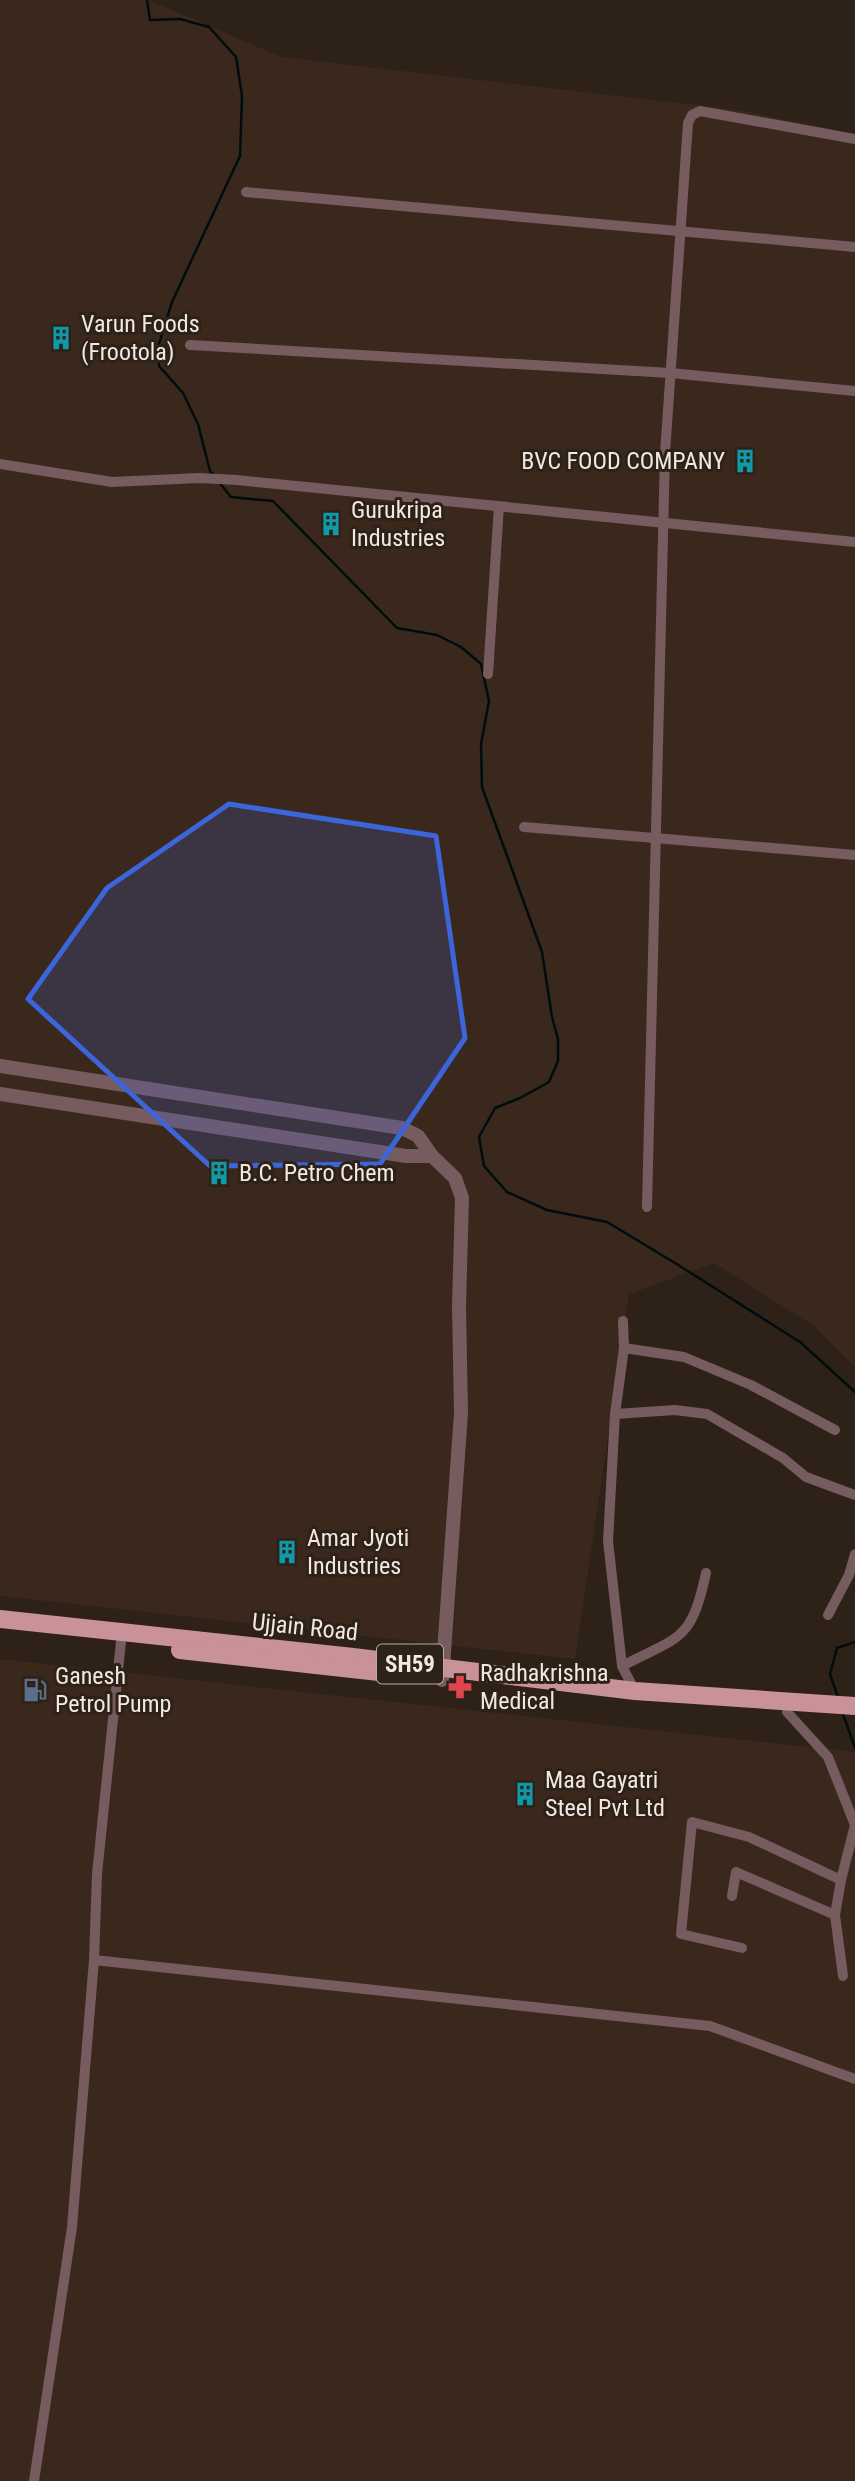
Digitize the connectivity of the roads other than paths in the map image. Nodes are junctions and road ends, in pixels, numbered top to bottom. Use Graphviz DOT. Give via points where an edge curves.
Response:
graph roads {
  1 [pos="855,139"];
  2 [pos="246,192"];
  3 [pos="680,230"];
  4 [pos="855,247"];
  5 [pos="190,345"];
  6 [pos="670,373"];
  7 [pos="855,391"];
  8 [pos="0,464"];
  9 [pos="499,506"];
  10 [pos="664,523"];
  11 [pos="855,542"];
  12 [pos="488,674"];
  13 [pos="524,827"];
  14 [pos="657,838"];
  15 [pos="855,855"];
  16 [pos="0,1066"];
  17 [pos="0,1094"];
  18 [pos="432,1156"];
  19 [pos="648,1207"];
  20 [pos="623,1321"];
  21 [pos="624,1348"];
  22 [pos="614,1413"];
  23 [pos="835,1430"];
  24 [pos="855,1495"];
  25 [pos="855,1554"];
  26 [pos="706,1573"];
  27 [pos="828,1615"];
  28 [pos="0,1619"];
  29 [pos="0,1631"];
  30 [pos="122,1638"];
  31 [pos="622,1666"];
  32 [pos="442,1674"];
  33 [pos="635,1691"];
  34 [pos="820,1708"];
  35 [pos="787,1712"];
  36 [pos="855,1715"];
  37 [pos="841,1880"];
  38 [pos="732,1896"];
  39 [pos="835,1915"];
  40 [pos="742,1948"];
  41 [pos="94,1960"];
  42 [pos="843,1976"];
  43 [pos="855,2079"];
  44 [pos="34,2481"];
  1 -- 3 [label="street" via="700,111 692,115"];
  2 -- 3 [label="street"];
  3 -- 4 [label="street"];
  3 -- 6 [label="street"];
  5 -- 6 [label="street"];
  6 -- 7 [label="street"];
  6 -- 10 [label="street"];
  8 -- 9 [label="street" via="112,482 237,480"];
  9 -- 10 [label="street"];
  9 -- 12 [label="street"];
  10 -- 11 [label="street"];
  10 -- 14 [label="street"];
  13 -- 14 [label="street"];
  14 -- 15 [label="street"];
  14 -- 19 [label="street"];
  16 -- 18 [label="street" via="402,1128 418,1136"];
  17 -- 18 [label="street" via="405,1156"];
  18 -- 32 [label="street" via="455,1178 463,1223 461,1413"];
  20 -- 21 [label="street"];
  21 -- 22 [label="street"];
  21 -- 23 [label="street" via="684,1357 751,1385"];
  22 -- 24 [label="street" via="675,1410 708,1414 783,1458 806,1477"];
  22 -- 31 [label="street" via="608,1541"];
  25 -- 27 [label="street"];
  26 -- 31 [label="street" via="697,1611 687,1629 668,1645"];
  28 -- 30 [label="main road, Ujjain Road / SH59"];
  29 -- 30 [label="main road, Ujjain Road / SH59"];
  30 -- 32 [label="main road, Ujjain Road / SH59"];
  30 -- 41 [label="street" via="97,1874"];
  31 -- 33 [label="street"];
  32 -- 33 [label="main road, Ujjain Road / SH59"];
  32 -- 35 [label="main road, Ujjain Road / SH59" via="661,1702"];
  33 -- 34 [label="main road, Ujjain Road / SH59"];
  34 -- 35 [label="main road, Ujjain Road / SH59"];
  34 -- 36 [label="main road, Ujjain Road / SH59"];
  35 -- 37 [label="street" via="828,1757 855,1825"];
  37 -- 39 [label="street"];
  37 -- 40 [label="street" via="749,1837 692,1822 681,1934"];
  38 -- 39 [label="street" via="736,1872"];
  39 -- 42 [label="street"];
  41 -- 43 [label="street" via="710,2026"];
  41 -- 44 [label="street" via="72,2227"];
}
